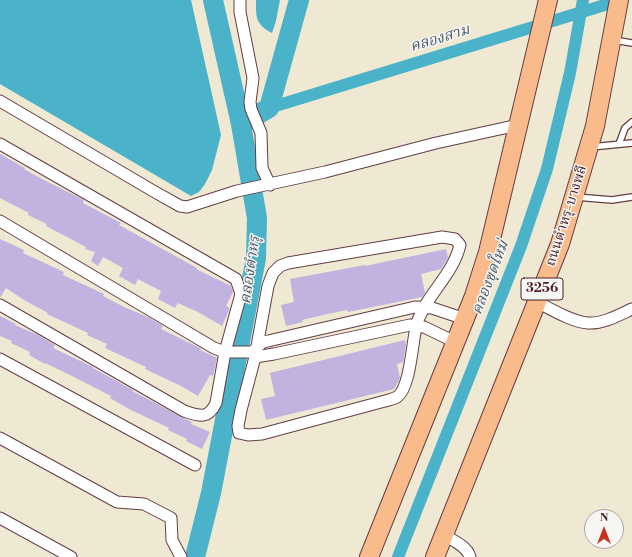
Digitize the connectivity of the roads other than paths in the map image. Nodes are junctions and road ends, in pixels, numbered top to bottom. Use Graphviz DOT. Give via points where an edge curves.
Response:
graph roads {
  1 [pos="240,0"];
  2 [pos="548,0"];
  3 [pos="618,5"];
  4 [pos="611,40"];
  5 [pos="632,43"];
  6 [pos="0,101"];
  7 [pos="632,122"];
  8 [pos="518,125"];
  9 [pos="632,143"];
  10 [pos="0,144"];
  11 [pos="620,144"];
  12 [pos="589,147"];
  13 [pos="270,185"];
  14 [pos="574,197"];
  15 [pos="632,198"];
  16 [pos="0,221"];
  17 [pos="537,302"];
  18 [pos="0,305"];
  19 [pos="423,307"];
  20 [pos="632,309"];
  21 [pos="465,319"];
  22 [pos="417,325"];
  23 [pos="455,342"];
  24 [pos="229,352"];
  25 [pos="253,352"];
  26 [pos="0,359"];
  27 [pos="0,438"];
  28 [pos="196,465"];
  29 [pos="0,518"];
  30 [pos="444,535"];
  31 [pos="72,557"];
  32 [pos="181,557"];
  33 [pos="369,557"];
  34 [pos="435,557"];
  35 [pos="470,557"];
  1 -- 13 [label="street" via="253,78 251,109 261,133 262,168"];
  2 -- 8 [label="main road"];
  3 -- 4 [label="main road, ถนนตำหรุ-บางพลี / 3256"];
  4 -- 5 [label="lane"];
  4 -- 12 [label="main road, ถนนตำหรุ-บางพลี / 3256"];
  6 -- 13 [label="street" via="180,206 187,207 245,189"];
  7 -- 11 [label="lane" via="625,128"];
  8 -- 13 [label="street"];
  8 -- 21 [label="main road" via="488,252"];
  9 -- 11 [label="lane"];
  10 -- 24 [label="street" via="236,280 241,294"];
  11 -- 12 [label="lane"];
  12 -- 14 [label="main road, ถนนตำหรุ-บางพลี / 3256"];
  14 -- 15 [label="lane" via="612,200"];
  14 -- 17 [label="main road, ถนนตำหรุ-บางพลี / 3256" via="560,244"];
  16 -- 24 [label="street" via="214,348"];
  17 -- 20 [label="street" via="578,321 589,323 609,319"];
  17 -- 30 [label="main road, ถนนตำหรุ-บางพลี / 3256"];
  18 -- 24 [label="street" via="184,411 199,416 213,410"];
  19 -- 21 [label="street"];
  19 -- 22 [label="street"];
  19 -- 25 [label="street" via="308,330 263,342"];
  19 -- 25 [label="street" via="443,281 457,255 460,245 455,239 442,237 288,263 273,273"];
  21 -- 23 [label="main road"];
  22 -- 23 [label="street"];
  22 -- 25 [label="street" via="410,324"];
  22 -- 25 [label="street" via="406,384 397,397 262,434 248,435 239,433 238,426"];
  23 -- 33 [label="main road"];
  24 -- 25 [label="street"];
  26 -- 28 [label="street"];
  27 -- 32 [label="street" via="117,502 144,504 171,518 172,540"];
  29 -- 31 [label="street"];
  30 -- 34 [label="main road, ถนนตำหรุ-บางพลี / 3256"];
  30 -- 35 [label="street" via="469,553"];
}
